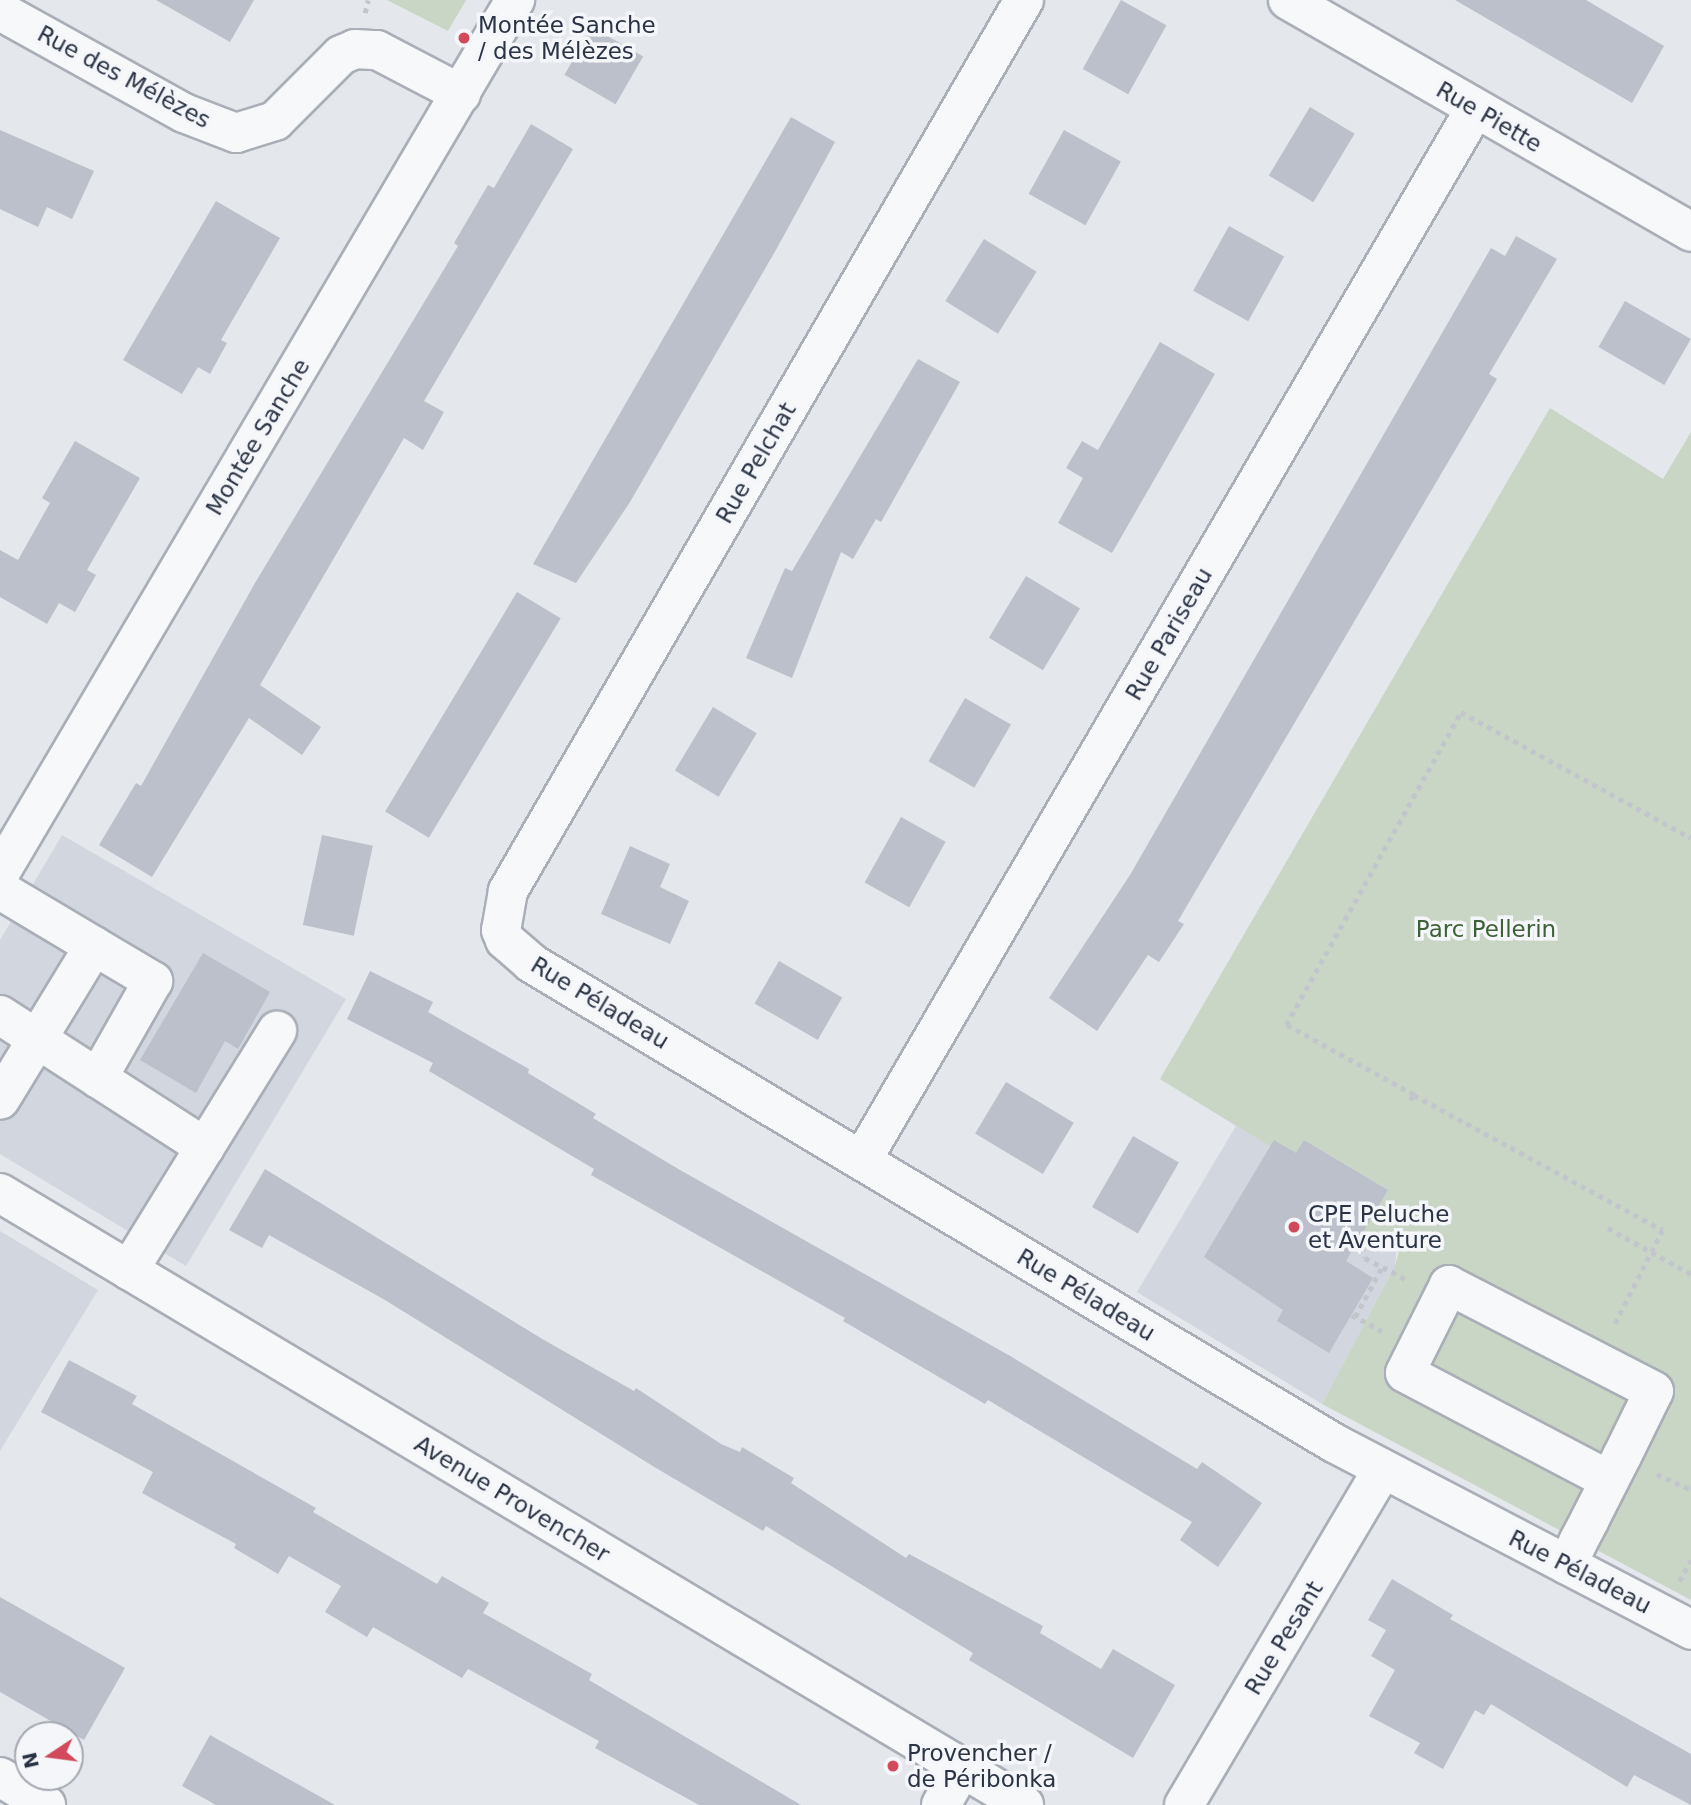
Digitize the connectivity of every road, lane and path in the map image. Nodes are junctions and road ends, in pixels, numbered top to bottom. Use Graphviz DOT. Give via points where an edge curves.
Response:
graph roads {
  1 [pos="515,0"];
  2 [pos="1024,0"];
  3 [pos="1289,0"];
  4 [pos="0,11"];
  5 [pos="461,94"];
  6 [pos="1475,109"];
  7 [pos="1691,232"];
  8 [pos="1691,838"];
  9 [pos="0,873"];
  10 [pos="0,890"];
  11 [pos="501,930"];
  12 [pos="94,946"];
  13 [pos="0,1015"];
  14 [pos="277,1031"];
  15 [pos="37,1039"];
  16 [pos="98,1078"];
  17 [pos="0,1100"];
  18 [pos="1480,1131"];
  19 [pos="1477,1139"];
  20 [pos="205,1147"];
  21 [pos="862,1160"];
  22 [pos="0,1193"];
  23 [pos="1348,1228"];
  24 [pos="1608,1228"];
  25 [pos="1650,1252"];
  26 [pos="1382,1267"];
  27 [pos="129,1270"];
  28 [pos="1691,1274"];
  29 [pos="1398,1275"];
  30 [pos="1365,1322"];
  31 [pos="1612,1329"];
  32 [pos="1382,1470"];
  33 [pos="1609,1480"];
  34 [pos="1670,1481"];
  35 [pos="1691,1490"];
  36 [pos="1567,1565"];
  37 [pos="1691,1630"];
  38 [pos="962,1768"];
  39 [pos="0,1777"];
  40 [pos="46,1805"];
  41 [pos="941,1805"];
  42 [pos="1024,1805"];
  43 [pos="1184,1805"];
  1 -- 5 [label="street, Montée Sanche"];
  2 -- 11 [label="street, Rue Pelchat" via="508,891"];
  3 -- 6 [label="street, Rue Piette"];
  4 -- 5 [label="street, Rue des Mélèzes" via="184,113 236,133 275,121 334,62 355,49 377,50"];
  5 -- 9 [label="street, Montée Sanche"];
  6 -- 7 [label="street, Rue Piette"];
  6 -- 21 [label="street, Rue Pariseau"];
  8 -- 18 [label="path" via="1461,712 1286,1025 1412,1098"];
  10 -- 12 [label="street"];
  11 -- 21 [label="street, Rue Péladeau" via="505,940 531,962"];
  12 -- 15 [label="street"];
  12 -- 16 [label="street" via="153,981"];
  13 -- 15 [label="street"];
  14 -- 20 [label="street"];
  15 -- 16 [label="street"];
  15 -- 17 [label="street"];
  16 -- 20 [label="street"];
  18 -- 19 [label="path"];
  18 -- 25 [label="path" via="1663,1230"];
  20 -- 27 [label="street"];
  21 -- 32 [label="street, Rue Péladeau"];
  22 -- 27 [label="street, Avenue Provencher"];
  23 -- 26 [label="path" via="1367,1240 1362,1247 1365,1258"];
  24 -- 25 [label="path"];
  25 -- 28 [label="path"];
  25 -- 31 [label="path"];
  26 -- 29 [label="path"];
  26 -- 30 [label="path" via="1353,1316"];
  27 -- 38 [label="street, Avenue Provencher"];
  32 -- 36 [label="street, Rue Péladeau"];
  32 -- 43 [label="street, Rue Pesant"];
  33 -- 33 [label="street" via="1654,1391 1449,1285 1405,1373"];
  33 -- 36 [label="street"];
  34 -- 35 [label="path"];
  36 -- 37 [label="street, Rue Péladeau"];
  38 -- 41 [label="street"];
  38 -- 42 [label="street, Avenue Provencher"];
  39 -- 40 [label="street"];
}
